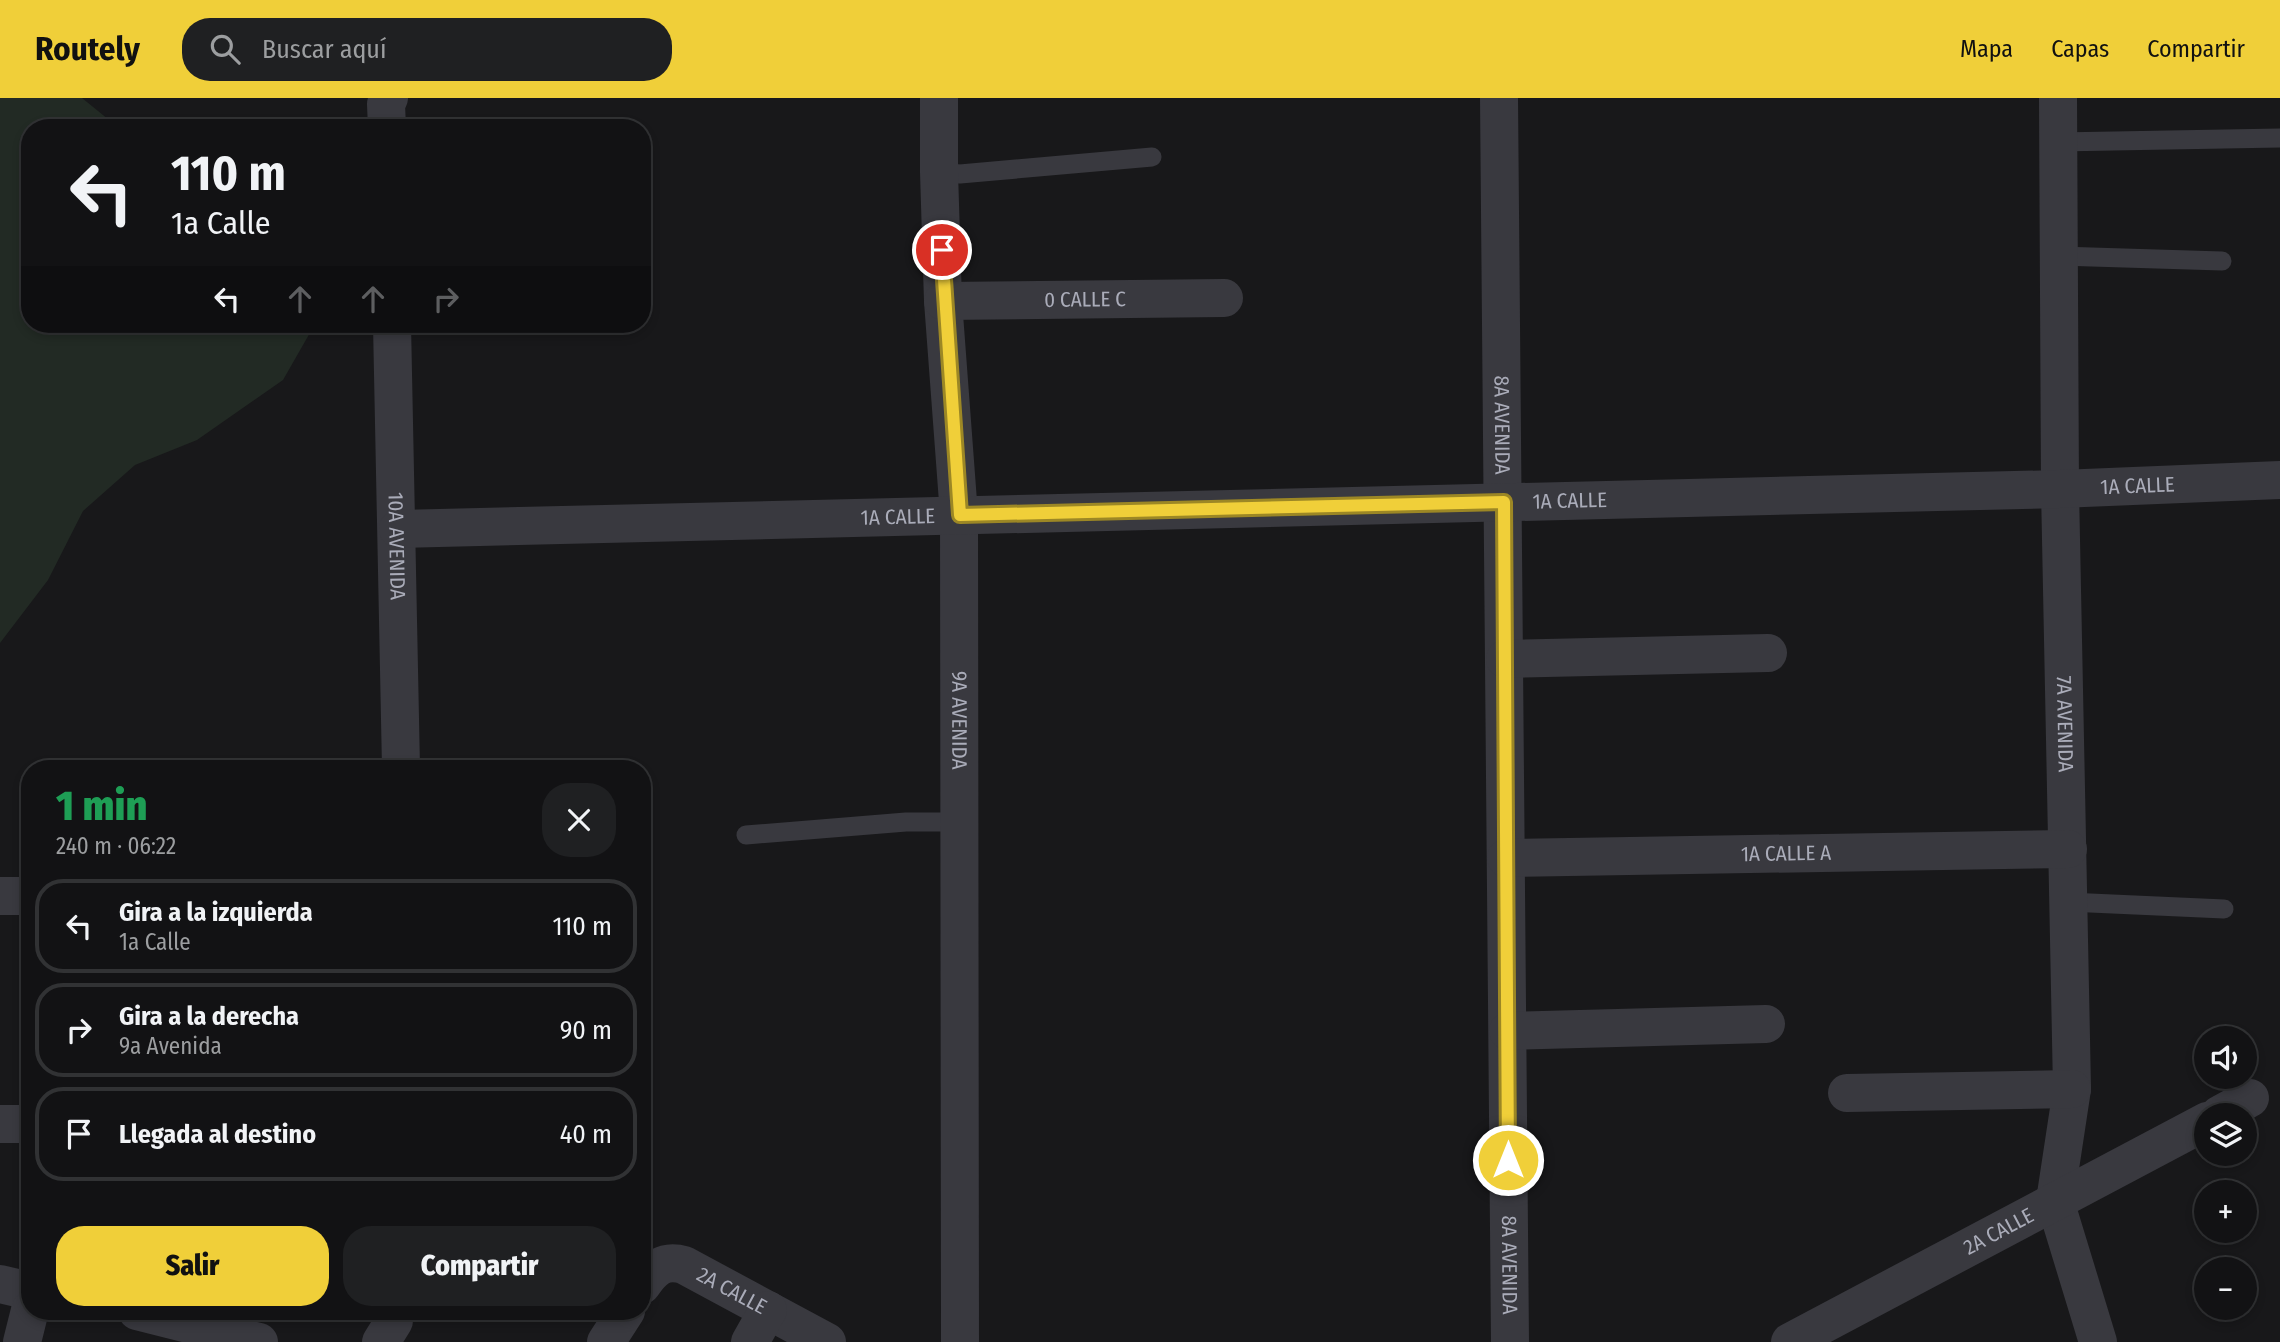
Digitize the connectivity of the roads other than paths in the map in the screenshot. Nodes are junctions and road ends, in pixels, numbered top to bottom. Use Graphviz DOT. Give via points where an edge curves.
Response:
graph roads {
  1 [pos="389,98"];
  2 [pos="939,98"];
  3 [pos="1499,98"];
  4 [pos="2058,98"];
  5 [pos="387,119"];
  6 [pos="2280,138"];
  7 [pos="2058,142"];
  8 [pos="1152,157"];
  9 [pos="939,172"];
  10 [pos="2059,256"];
  11 [pos="2222,261"];
  12 [pos="1224,298"];
  13 [pos="943,301"];
  14 [pos="392,333"];
  15 [pos="2280,480"];
  16 [pos="2060,489"];
  17 [pos="1504,502"];
  18 [pos="960,515"];
  19 [pos="398,529"];
  20 [pos="1768,653"];
  21 [pos="1505,659"];
  22 [pos="401,760"];
  23 [pos="960,822"];
  24 [pos="746,835"];
  25 [pos="2068,849"];
  26 [pos="1506,858"];
  27 [pos="0,896"];
  28 [pos="21,896"];
  29 [pos="2068,902"];
  30 [pos="2224,909"];
  31 [pos="1766,1024"];
  32 [pos="1508,1031"];
  33 [pos="2072,1089"];
  34 [pos="1847,1093"];
  35 [pos="0,1124"];
  36 [pos="21,1124"];
  37 [pos="2194,1128"];
  38 [pos="2055,1201"];
  39 [pos="651,1272"];
  40 [pos="0,1284"];
  41 [pos="21,1289"];
  42 [pos="28,1320"];
  43 [pos="172,1320"];
  44 [pos="394,1320"];
  45 [pos="620,1320"];
  46 [pos="759,1326"];
  47 [pos="22,1342"];
  48 [pos="259,1342"];
  49 [pos="381,1342"];
  50 [pos="606,1342"];
  51 [pos="827,1342"];
  52 [pos="960,1342"];
  53 [pos="1510,1342"];
  54 [pos="1790,1342"];
  55 [pos="2098,1342"];
  1 -- 5 [label="street"];
  2 -- 9 [label="street, 9A AVENIDA"];
  3 -- 17 [label="street, 8A AVENIDA"];
  4 -- 7 [label="street, 7A AVENIDA"];
  6 -- 7 [label="lane"];
  7 -- 10 [label="street, 7A AVENIDA"];
  8 -- 9 [label="lane"];
  9 -- 13 [label="street, 9A AVENIDA"];
  10 -- 11 [label="lane"];
  10 -- 16 [label="street, 7A AVENIDA"];
  12 -- 13 [label="street, 0 CALLE C"];
  13 -- 18 [label="street, 9A AVENIDA"];
  14 -- 19 [label="street, 10A AVENIDA"];
  15 -- 16 [label="street, 1A CALLE"];
  16 -- 17 [label="street, 1A CALLE"];
  16 -- 25 [label="street, 7A AVENIDA"];
  17 -- 18 [label="street, 1A CALLE"];
  17 -- 21 [label="street, 8A AVENIDA"];
  18 -- 19 [label="street, 1A CALLE"];
  18 -- 23 [label="street, 9A AVENIDA"];
  19 -- 22 [label="street, 10A AVENIDA"];
  20 -- 21 [label="street"];
  21 -- 26 [label="street, 8A AVENIDA"];
  23 -- 24 [label="lane"];
  23 -- 52 [label="street, 9A AVENIDA"];
  25 -- 26 [label="street, 1A CALLE A"];
  25 -- 29 [label="street, 7A AVENIDA"];
  26 -- 32 [label="street, 8A AVENIDA"];
  27 -- 28 [label="street"];
  29 -- 30 [label="lane"];
  29 -- 33 [label="street, 7A AVENIDA"];
  31 -- 32 [label="street"];
  32 -- 53 [label="street, 8A AVENIDA"];
  33 -- 34 [label="street"];
  33 -- 38 [label="street, 7A AVENIDA"];
  35 -- 36 [label="street"];
  37 -- 38 [label="street, 2A CALLE"];
  38 -- 54 [label="street, 2A CALLE"];
  38 -- 55 [label="street, 7A AVENIDA"];
  39 -- 46 [label="street, 2A CALLE" via="668,1263 684,1265"];
  40 -- 41 [label="street"];
  42 -- 47 [label="street"];
  43 -- 48 [label="street"];
  44 -- 49 [label="street"];
  45 -- 50 [label="street"];
  46 -- 51 [label="street, 2A CALLE"];
}
